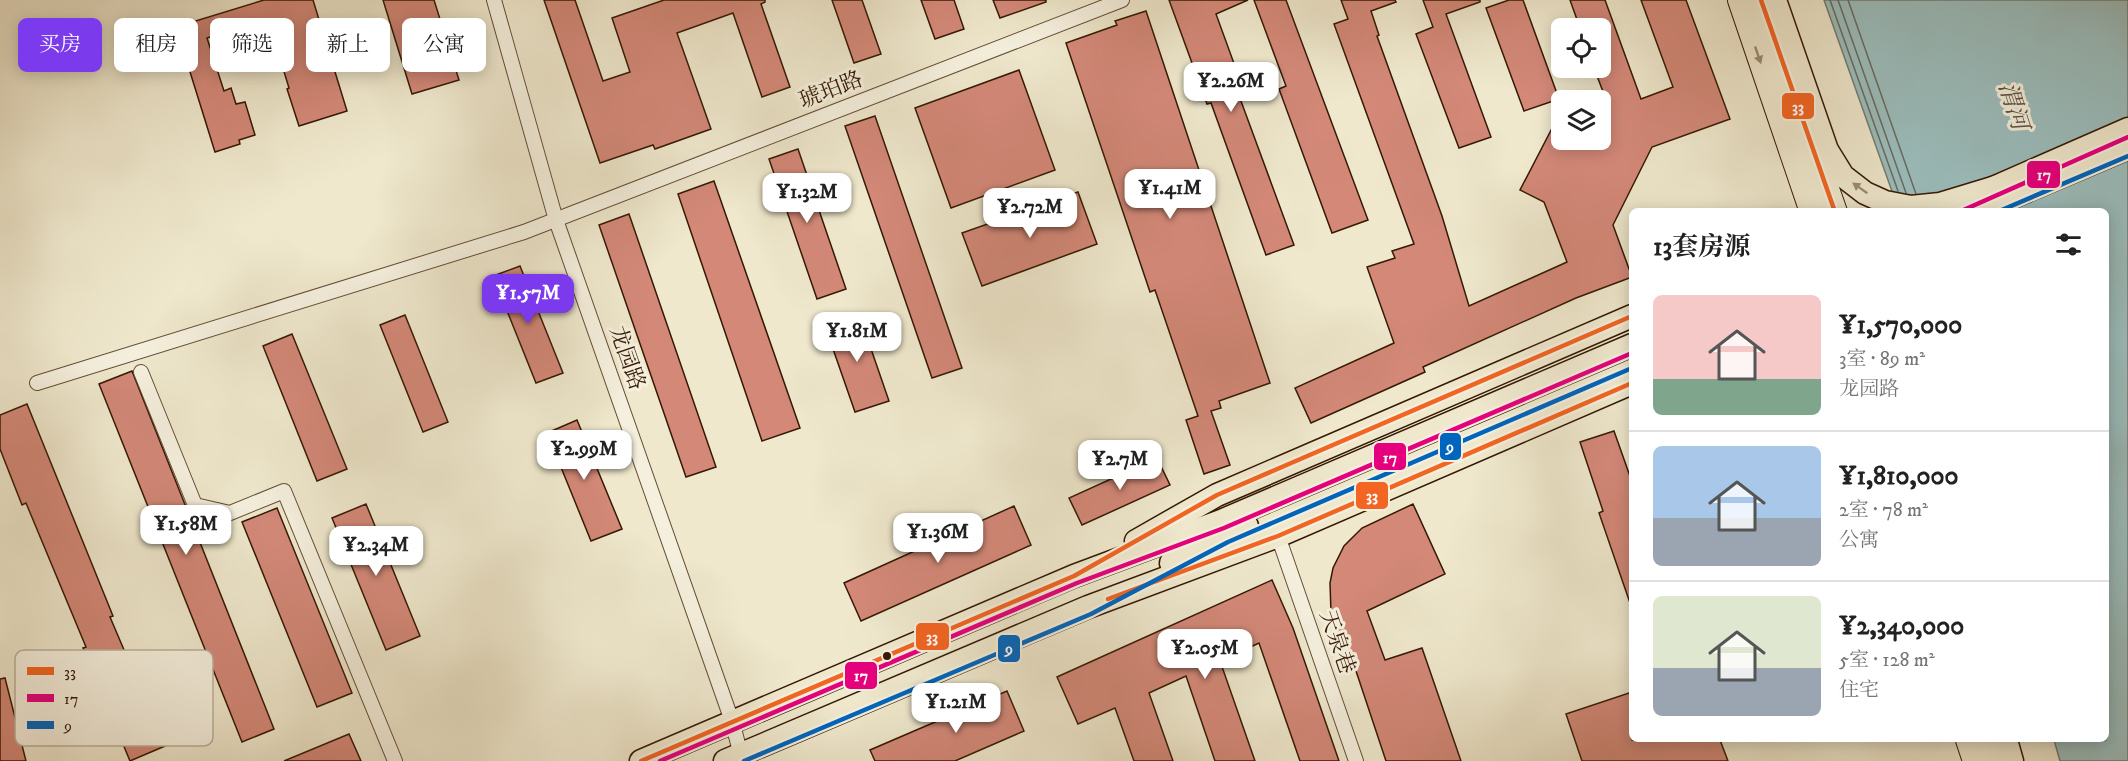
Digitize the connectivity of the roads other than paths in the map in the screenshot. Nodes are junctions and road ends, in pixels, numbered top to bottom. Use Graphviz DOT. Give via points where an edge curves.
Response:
graph roads {
  1 [pos="494,0"];
  2 [pos="1122,0"];
  3 [pos="1740,0"];
  4 [pos="1761,0"];
  5 [pos="1775,0"];
  6 [pos="2128,129"];
  7 [pos="2128,148"];
  8 [pos="1996,200"];
  9 [pos="1811,208"];
  10 [pos="1834,208"];
  11 [pos="1959,208"];
  12 [pos="556,220"];
  13 [pos="1629,317"];
  14 [pos="1629,346"];
  15 [pos="1629,361"];
  16 [pos="141,372"];
  17 [pos="37,383"];
  18 [pos="1629,384"];
  19 [pos="1223,528"];
  20 [pos="1278,536"];
  21 [pos="1074,576"];
  22 [pos="1088,607"];
  23 [pos="732,722"];
  24 [pos="1969,742"];
  25 [pos="1988,742"];
  26 [pos="2007,742"];
  27 [pos="736,759"];
  28 [pos="395,761"];
  29 [pos="641,761"];
  30 [pos="1356,761"];
  31 [pos="1975,761"];
  32 [pos="1993,761"];
  33 [pos="2012,761"];
  1 -- 12 [label="street, 龙园路"];
  2 -- 12 [label="street, 琥珀路"];
  3 -- 9 [label="highway, one-way"];
  4 -- 10 [label="highway"];
  8 -- 5 [label="main road, one-way" via="1911,207 1864,193 1843,176 1827,150"];
  6 -- 8 [label="main road"];
  7 -- 8 [label="main road"];
  8 -- 11 [label="main road"];
  12 -- 17 [label="street, 琥珀路"];
  12 -- 23 [label="street, 龙园路"];
  13 -- 21 [label="main road" via="1217,495"];
  14 -- 19 [label="main road"];
  15 -- 19 [label="main road"];
  16 -- 28 [label="street" via="195,505 230,513 284,491"];
  18 -- 20 [label="main road"];
  19 -- 21 [label="main road"];
  19 -- 22 [label="main road"];
  20 -- 22 [label="main road"];
  20 -- 30 [label="street, 天泉巷"];
  21 -- 23 [label="main road"];
  22 -- 27 [label="main road"];
  23 -- 27 [label="street, 龙园路"];
  23 -- 29 [label="main road"];
  24 -- 31 [label="highway"];
  25 -- 32 [label="highway"];
  26 -- 33 [label="main road"];
}
